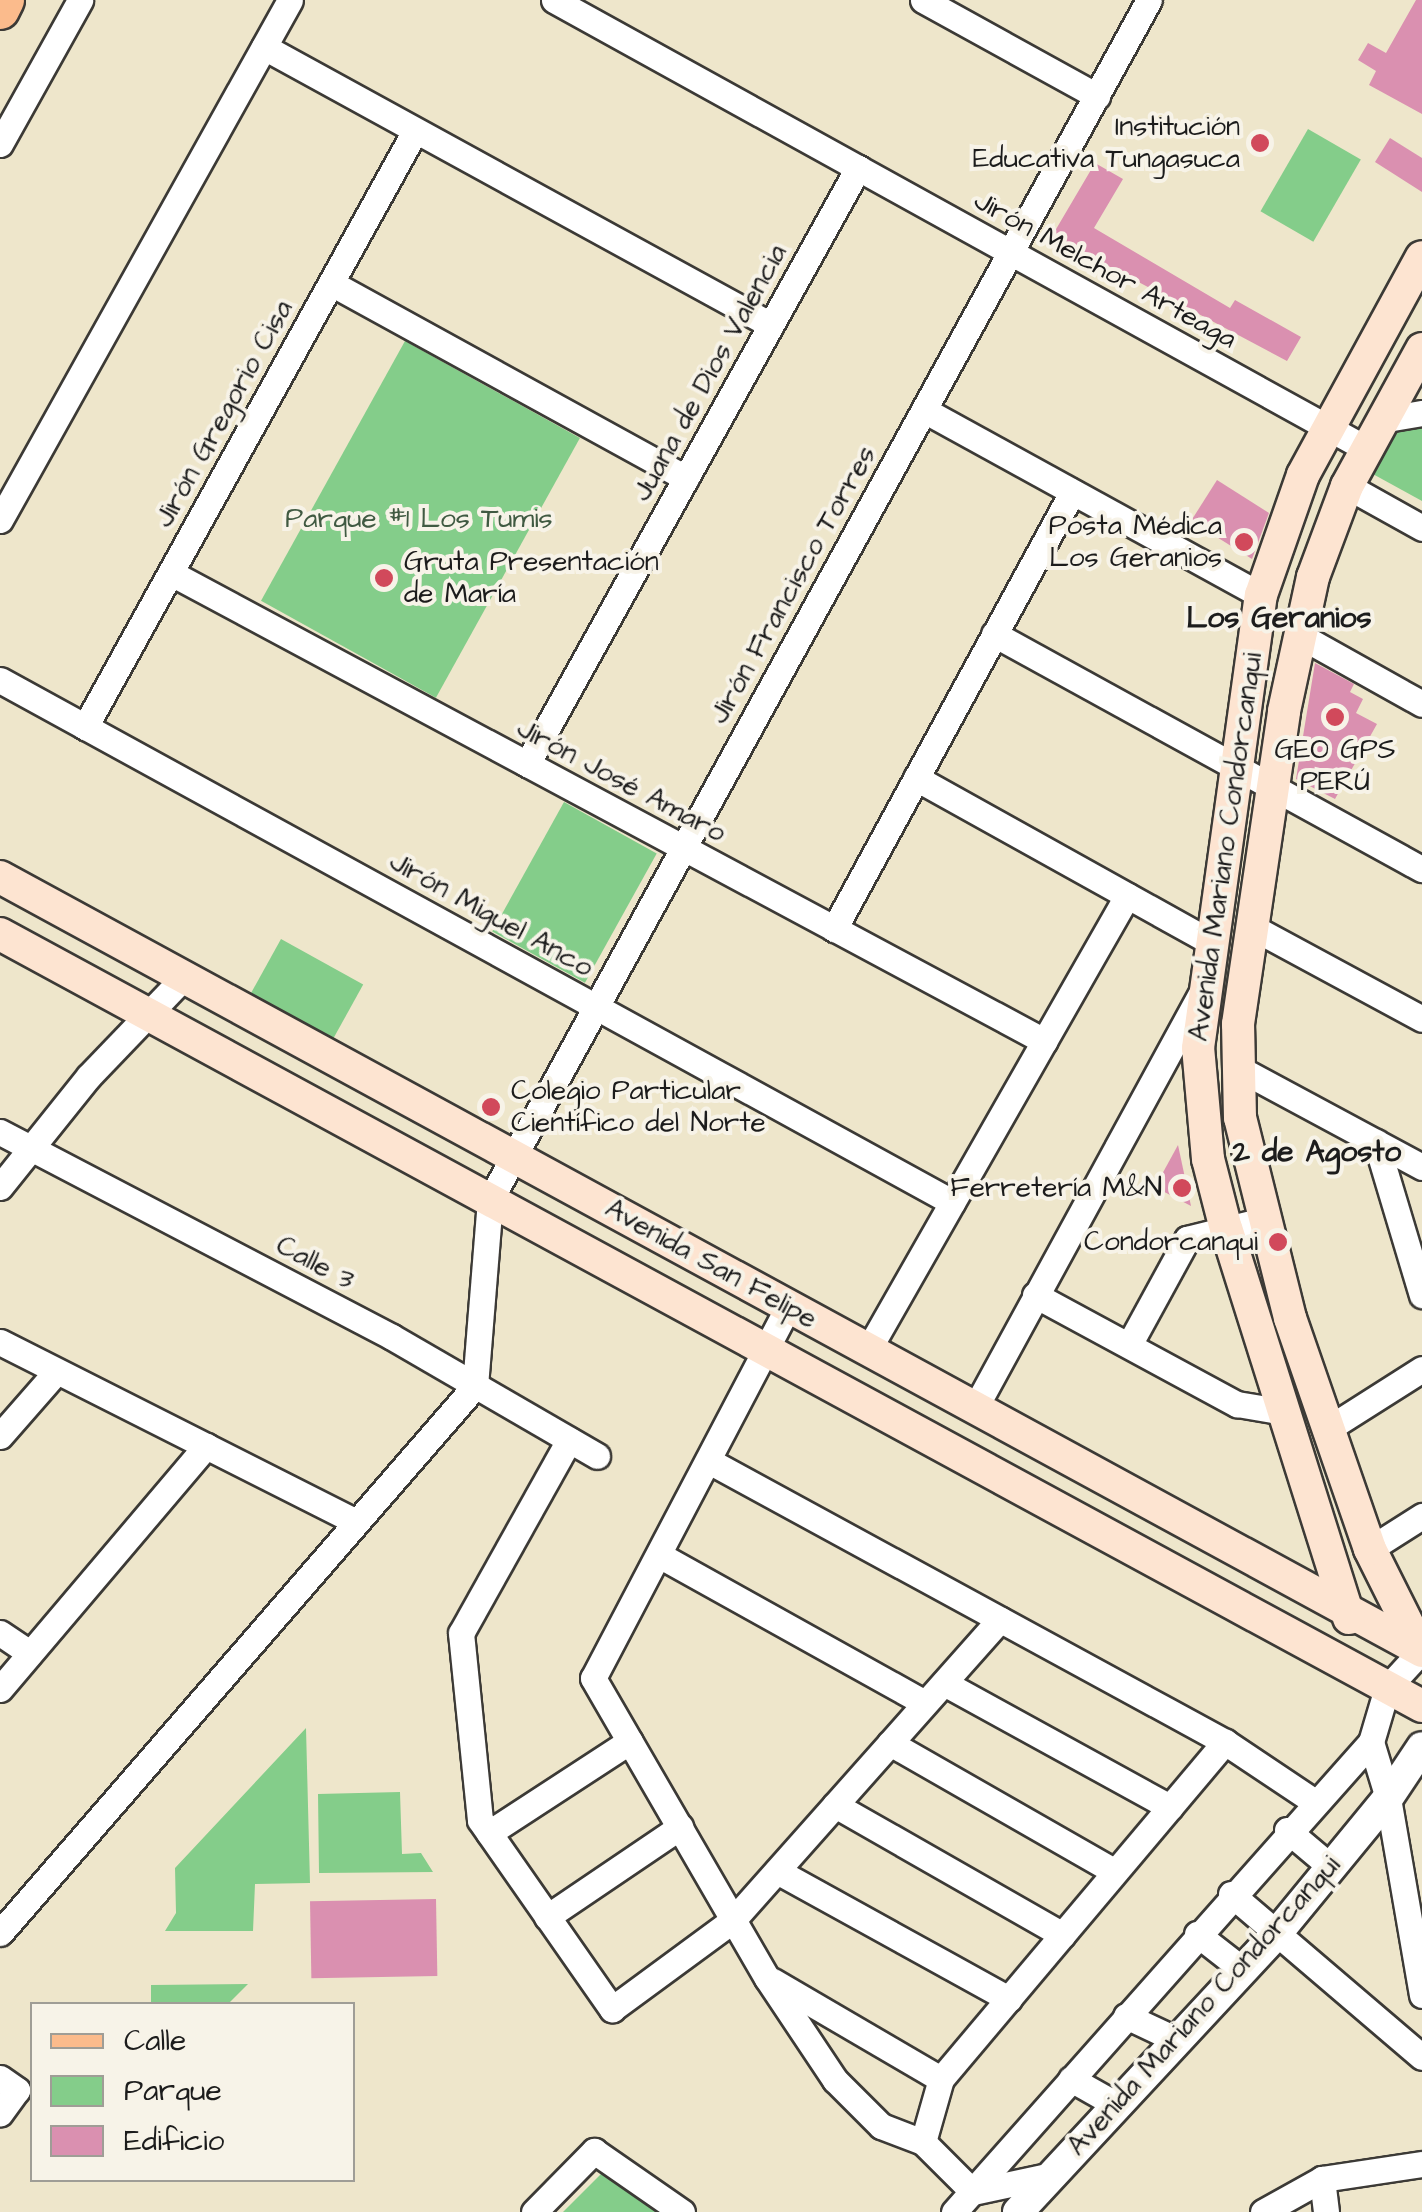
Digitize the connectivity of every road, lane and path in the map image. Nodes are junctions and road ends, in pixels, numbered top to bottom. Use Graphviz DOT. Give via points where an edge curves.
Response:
graph roads {
  1 [pos="6,0"];
  2 [pos="80,0"];
  3 [pos="290,0"];
  4 [pos="554,0"];
  5 [pos="1150,0"];
  6 [pos="938,4"];
  7 [pos="0,10"];
  8 [pos="264,47"];
  9 [pos="1097,96"];
  10 [pos="416,131"];
  11 [pos="0,144"];
  12 [pos="858,168"];
  13 [pos="1011,252"];
  14 [pos="1422,258"];
  15 [pos="331,283"];
  16 [pos="770,325"];
  17 [pos="1422,350"];
  18 [pos="924,410"];
  19 [pos="1422,414"];
  20 [pos="1326,426"];
  21 [pos="1373,434"];
  22 [pos="686,478"];
  23 [pos="1346,486"];
  24 [pos="1072,492"];
  25 [pos="0,520"];
  26 [pos="1422,528"];
  27 [pos="170,573"];
  28 [pos="1261,595"];
  29 [pos="994,634"];
  30 [pos="1298,634"];
  31 [pos="0,680"];
  32 [pos="1422,704"];
  33 [pos="85,727"];
  34 [pos="527,764"];
  35 [pos="1234,766"];
  36 [pos="916,778"];
  37 [pos="1272,787"];
  38 [pos="683,848"];
  39 [pos="1422,869"];
  40 [pos="0,877"];
  41 [pos="1127,896"];
  42 [pos="1252,927"];
  43 [pos="834,928"];
  44 [pos="0,934"];
  45 [pos="1209,942"];
  46 [pos="184,977"];
  47 [pos="1203,989"];
  48 [pos="596,1007"];
  49 [pos="147,1014"];
  50 [pos="1422,1019"];
  51 [pos="1044,1041"];
  52 [pos="1238,1068"];
  53 [pos="0,1132"];
  54 [pos="1376,1142"];
  55 [pos="30,1148"];
  56 [pos="513,1157"];
  57 [pos="1422,1167"];
  58 [pos="0,1187"];
  59 [pos="490,1200"];
  60 [pos="952,1202"];
  61 [pos="1264,1220"];
  62 [pos="1226,1229"];
  63 [pos="1422,1295"];
  64 [pos="1035,1296"];
  65 [pos="788,1307"];
  66 [pos="0,1342"];
  67 [pos="1129,1345"];
  68 [pos="767,1347"];
  69 [pos="868,1350"];
  70 [pos="1422,1369"];
  71 [pos="56,1372"];
  72 [pos="474,1386"];
  73 [pos="974,1408"];
  74 [pos="1278,1410"];
  75 [pos="1326,1430"];
  76 [pos="0,1436"];
  77 [pos="569,1440"];
  78 [pos="206,1446"];
  79 [pos="597,1456"];
  80 [pos="709,1462"];
  81 [pos="1422,1516"];
  82 [pos="356,1522"];
  83 [pos="1370,1549"];
  84 [pos="658,1555"];
  85 [pos="1346,1610"];
  86 [pos="1000,1620"];
  87 [pos="0,1634"];
  88 [pos="1422,1651"];
  89 [pos="30,1653"];
  90 [pos="944,1683"];
  91 [pos="1387,1688"];
  92 [pos="0,1689"];
  93 [pos="926,1703"];
  94 [pos="1422,1706"];
  95 [pos="630,1741"];
  96 [pos="1225,1742"];
  97 [pos="1370,1742"];
  98 [pos="890,1743"];
  99 [pos="1422,1747"];
  100 [pos="1388,1798"];
  101 [pos="1313,1801"];
  102 [pos="835,1805"];
  103 [pos="1170,1808"];
  104 [pos="680,1826"];
  105 [pos="1288,1830"];
  106 [pos="489,1832"];
  107 [pos="1331,1867"];
  108 [pos="777,1870"];
  109 [pos="1116,1872"];
  110 [pos="1232,1894"];
  111 [pos="547,1916"];
  112 [pos="734,1920"];
  113 [pos="0,1932"];
  114 [pos="1278,1932"];
  115 [pos="1197,1934"];
  116 [pos="1063,1935"];
  117 [pos="1242,1968"];
  118 [pos="768,1978"];
  119 [pos="1422,1995"];
  120 [pos="1009,1999"];
  121 [pos="1126,2016"];
  122 [pos="1177,2040"];
  123 [pos="1422,2057"];
  124 [pos="0,2078"];
  125 [pos="1071,2079"];
  126 [pos="941,2080"];
  127 [pos="1117,2105"];
  128 [pos="0,2113"];
  129 [pos="923,2142"];
  130 [pos="1422,2164"];
  131 [pos="1052,2175"];
  132 [pos="1322,2179"];
  133 [pos="973,2192"];
  134 [pos="534,2212"];
  135 [pos="682,2212"];
  136 [pos="954,2212"];
  137 [pos="1018,2212"];
  138 [pos="1263,2212"];
  139 [pos="1326,2212"];
  1 -- 7 [label="main road"];
  2 -- 11 [label="street"];
  3 -- 8 [label="street"];
  4 -- 12 [label="street, Jirón Melchor Arteaga"];
  5 -- 9 [label="street, Jirón Francisco Torres"];
  6 -- 9 [label="street"];
  8 -- 10 [label="street"];
  8 -- 25 [label="street"];
  9 -- 13 [label="street, Jirón Francisco Torres"];
  10 -- 15 [label="street, Jirón Gregorio Cisa"];
  10 -- 16 [label="street"];
  12 -- 13 [label="street, Jirón Melchor Arteaga"];
  12 -- 16 [label="street, Juana de Dios Valencia"];
  13 -- 18 [label="street, Jirón Francisco Torres"];
  13 -- 20 [label="street, Jirón Melchor Arteaga"];
  14 -- 20 [label="main road, Avenida Mariano Condorcanqui"];
  15 -- 22 [label="street"];
  15 -- 27 [label="street, Jirón Gregorio Cisa"];
  16 -- 22 [label="street, Juana de Dios Valencia"];
  17 -- 21 [label="main road, Avenida Mariano Condorcanqui"];
  18 -- 24 [label="street"];
  18 -- 38 [label="street, Jirón Francisco Torres"];
  19 -- 21 [label="street"];
  20 -- 21 [label="street, Jirón Melchor Arteaga"];
  20 -- 28 [label="main road, Avenida Mariano Condorcanqui"];
  21 -- 23 [label="main road, Avenida Mariano Condorcanqui"];
  22 -- 34 [label="street, Juana de Dios Valencia"];
  23 -- 26 [label="street"];
  23 -- 30 [label="main road, Avenida Mariano Condorcanqui"];
  24 -- 28 [label="street"];
  24 -- 29 [label="street"];
  27 -- 33 [label="street, Jirón Gregorio Cisa"];
  27 -- 34 [label="street, Jirón José Amaro"];
  28 -- 35 [label="main road, Avenida Mariano Condorcanqui"];
  29 -- 35 [label="street"];
  29 -- 36 [label="street"];
  30 -- 32 [label="street"];
  30 -- 37 [label="main road, Avenida Mariano Condorcanqui"];
  31 -- 33 [label="street, Jirón Miguel Anco"];
  33 -- 48 [label="street, Jirón Miguel Anco"];
  34 -- 38 [label="street, Jirón José Amaro"];
  35 -- 37 [label="street"];
  35 -- 45 [label="main road, Avenida Mariano Condorcanqui"];
  36 -- 41 [label="street"];
  36 -- 43 [label="street"];
  37 -- 39 [label="street"];
  37 -- 42 [label="main road, Avenida Mariano Condorcanqui"];
  38 -- 43 [label="street, Jirón José Amaro"];
  38 -- 48 [label="street, Jirón Francisco Torres"];
  40 -- 46 [label="main road, Avenida San Felipe"];
  41 -- 45 [label="street"];
  41 -- 51 [label="street"];
  42 -- 50 [label="street"];
  42 -- 52 [label="main road, Avenida Mariano Condorcanqui"];
  43 -- 51 [label="street, Jirón José Amaro"];
  44 -- 49 [label="main road, Avenida San Felipe"];
  45 -- 47 [label="main road, Avenida Mariano Condorcanqui"];
  46 -- 49 [label="street"];
  46 -- 56 [label="main road, Avenida San Felipe"];
  47 -- 62 [label="main road, Avenida Mariano Condorcanqui" via="1200,1108"];
  47 -- 64 [label="street"];
  48 -- 56 [label="street, Jirón Francisco Torres"];
  48 -- 60 [label="street, Jirón Miguel Anco"];
  49 -- 55 [label="street"];
  49 -- 59 [label="main road, Avenida San Felipe"];
  51 -- 60 [label="street"];
  52 -- 54 [label="street"];
  52 -- 61 [label="main road, Avenida Mariano Condorcanqui" via="1240,1118"];
  53 -- 55 [label="street, Calle 3"];
  54 -- 57 [label="street"];
  54 -- 63 [label="street"];
  55 -- 58 [label="street"];
  55 -- 72 [label="street, Calle 3"];
  56 -- 59 [label="street, Jirón Francisco Torres"];
  56 -- 65 [label="main road, Avenida San Felipe"];
  59 -- 68 [label="main road, Avenida San Felipe"];
  59 -- 72 [label="street"];
  60 -- 69 [label="street"];
  61 -- 62 [label="street"];
  61 -- 75 [label="main road, Avenida Mariano Condorcanqui"];
  62 -- 67 [label="street" via="1187,1238"];
  62 -- 74 [label="main road, Avenida Mariano Condorcanqui"];
  64 -- 67 [label="street"];
  64 -- 73 [label="street"];
  65 -- 68 [label="street"];
  65 -- 69 [label="main road, Avenida San Felipe"];
  66 -- 71 [label="street"];
  67 -- 74 [label="street" via="1237,1404"];
  68 -- 80 [label="street"];
  68 -- 91 [label="main road, Avenida San Felipe"];
  69 -- 73 [label="main road, Avenida San Felipe"];
  70 -- 75 [label="street"];
  71 -- 76 [label="street"];
  71 -- 78 [label="street"];
  72 -- 77 [label="street, Calle 3"];
  72 -- 82 [label="street"];
  73 -- 85 [label="main road, Avenida San Felipe"];
  74 -- 85 [label="main road, Avenida Mariano Condorcanqui"];
  75 -- 83 [label="main road, Avenida Mariano Condorcanqui"];
  77 -- 79 [label="street, Calle 3"];
  77 -- 106 [label="street" via="462,1633 480,1820"];
  78 -- 82 [label="street"];
  78 -- 89 [label="street"];
  80 -- 84 [label="street"];
  80 -- 86 [label="street"];
  81 -- 83 [label="street"];
  82 -- 113 [label="street"];
  83 -- 88 [label="main road, Avenida Mariano Condorcanqui"];
  84 -- 93 [label="street"];
  84 -- 95 [label="street" via="593,1678"];
  85 -- 88 [label="main road, Avenida San Felipe"];
  85 -- 91 [label="main road, Avenida Mariano Condorcanqui"];
  86 -- 90 [label="street"];
  86 -- 96 [label="street"];
  87 -- 89 [label="street"];
  88 -- 91 [label="street"];
  89 -- 92 [label="street"];
  90 -- 93 [label="street"];
  90 -- 103 [label="street"];
  91 -- 94 [label="main road, Avenida San Felipe"];
  91 -- 97 [label="street"];
  93 -- 98 [label="street"];
  95 -- 104 [label="street"];
  95 -- 106 [label="street"];
  96 -- 101 [label="street"];
  96 -- 103 [label="street"];
  97 -- 100 [label="street"];
  97 -- 101 [label="street, Avenida Mariano Condorcanqui"];
  98 -- 102 [label="street"];
  98 -- 109 [label="street"];
  99 -- 100 [label="street, Avenida Mariano Condorcanqui"];
  100 -- 107 [label="street, Avenida Mariano Condorcanqui"];
  100 -- 119 [label="street"];
  101 -- 105 [label="street, Avenida Mariano Condorcanqui"];
  102 -- 108 [label="street"];
  102 -- 116 [label="street"];
  103 -- 109 [label="street"];
  104 -- 111 [label="street"];
  104 -- 112 [label="street"];
  105 -- 107 [label="street"];
  105 -- 110 [label="street, Avenida Mariano Condorcanqui"];
  106 -- 111 [label="street"];
  107 -- 114 [label="street, Avenida Mariano Condorcanqui"];
  108 -- 112 [label="street"];
  108 -- 120 [label="street"];
  109 -- 116 [label="street"];
  110 -- 114 [label="street"];
  110 -- 115 [label="street, Avenida Mariano Condorcanqui"];
  111 -- 112 [label="street" via="612,2009"];
  112 -- 118 [label="street"];
  114 -- 117 [label="street, Avenida Mariano Condorcanqui"];
  114 -- 123 [label="street"];
  115 -- 117 [label="street"];
  115 -- 121 [label="street, Avenida Mariano Condorcanqui"];
  116 -- 120 [label="street"];
  117 -- 122 [label="street, Avenida Mariano Condorcanqui"];
  118 -- 126 [label="street"];
  118 -- 129 [label="street" via="836,2080 881,2126"];
  120 -- 126 [label="street"];
  121 -- 122 [label="street"];
  121 -- 125 [label="street, Avenida Mariano Condorcanqui"];
  122 -- 127 [label="street, Avenida Mariano Condorcanqui"];
  124 -- 128 [label="street" via="17,2090"];
  125 -- 127 [label="street"];
  125 -- 133 [label="street, Avenida Mariano Condorcanqui"];
  126 -- 129 [label="street"];
  127 -- 131 [label="street, Avenida Mariano Condorcanqui"];
  129 -- 133 [label="street"];
  130 -- 132 [label="street"];
  131 -- 133 [label="street"];
  131 -- 137 [label="street, Avenida Mariano Condorcanqui"];
  132 -- 138 [label="street"];
  132 -- 139 [label="street"];
  133 -- 136 [label="street, Avenida Mariano Condorcanqui"];
  134 -- 135 [label="street" via="594,2151"];
}
